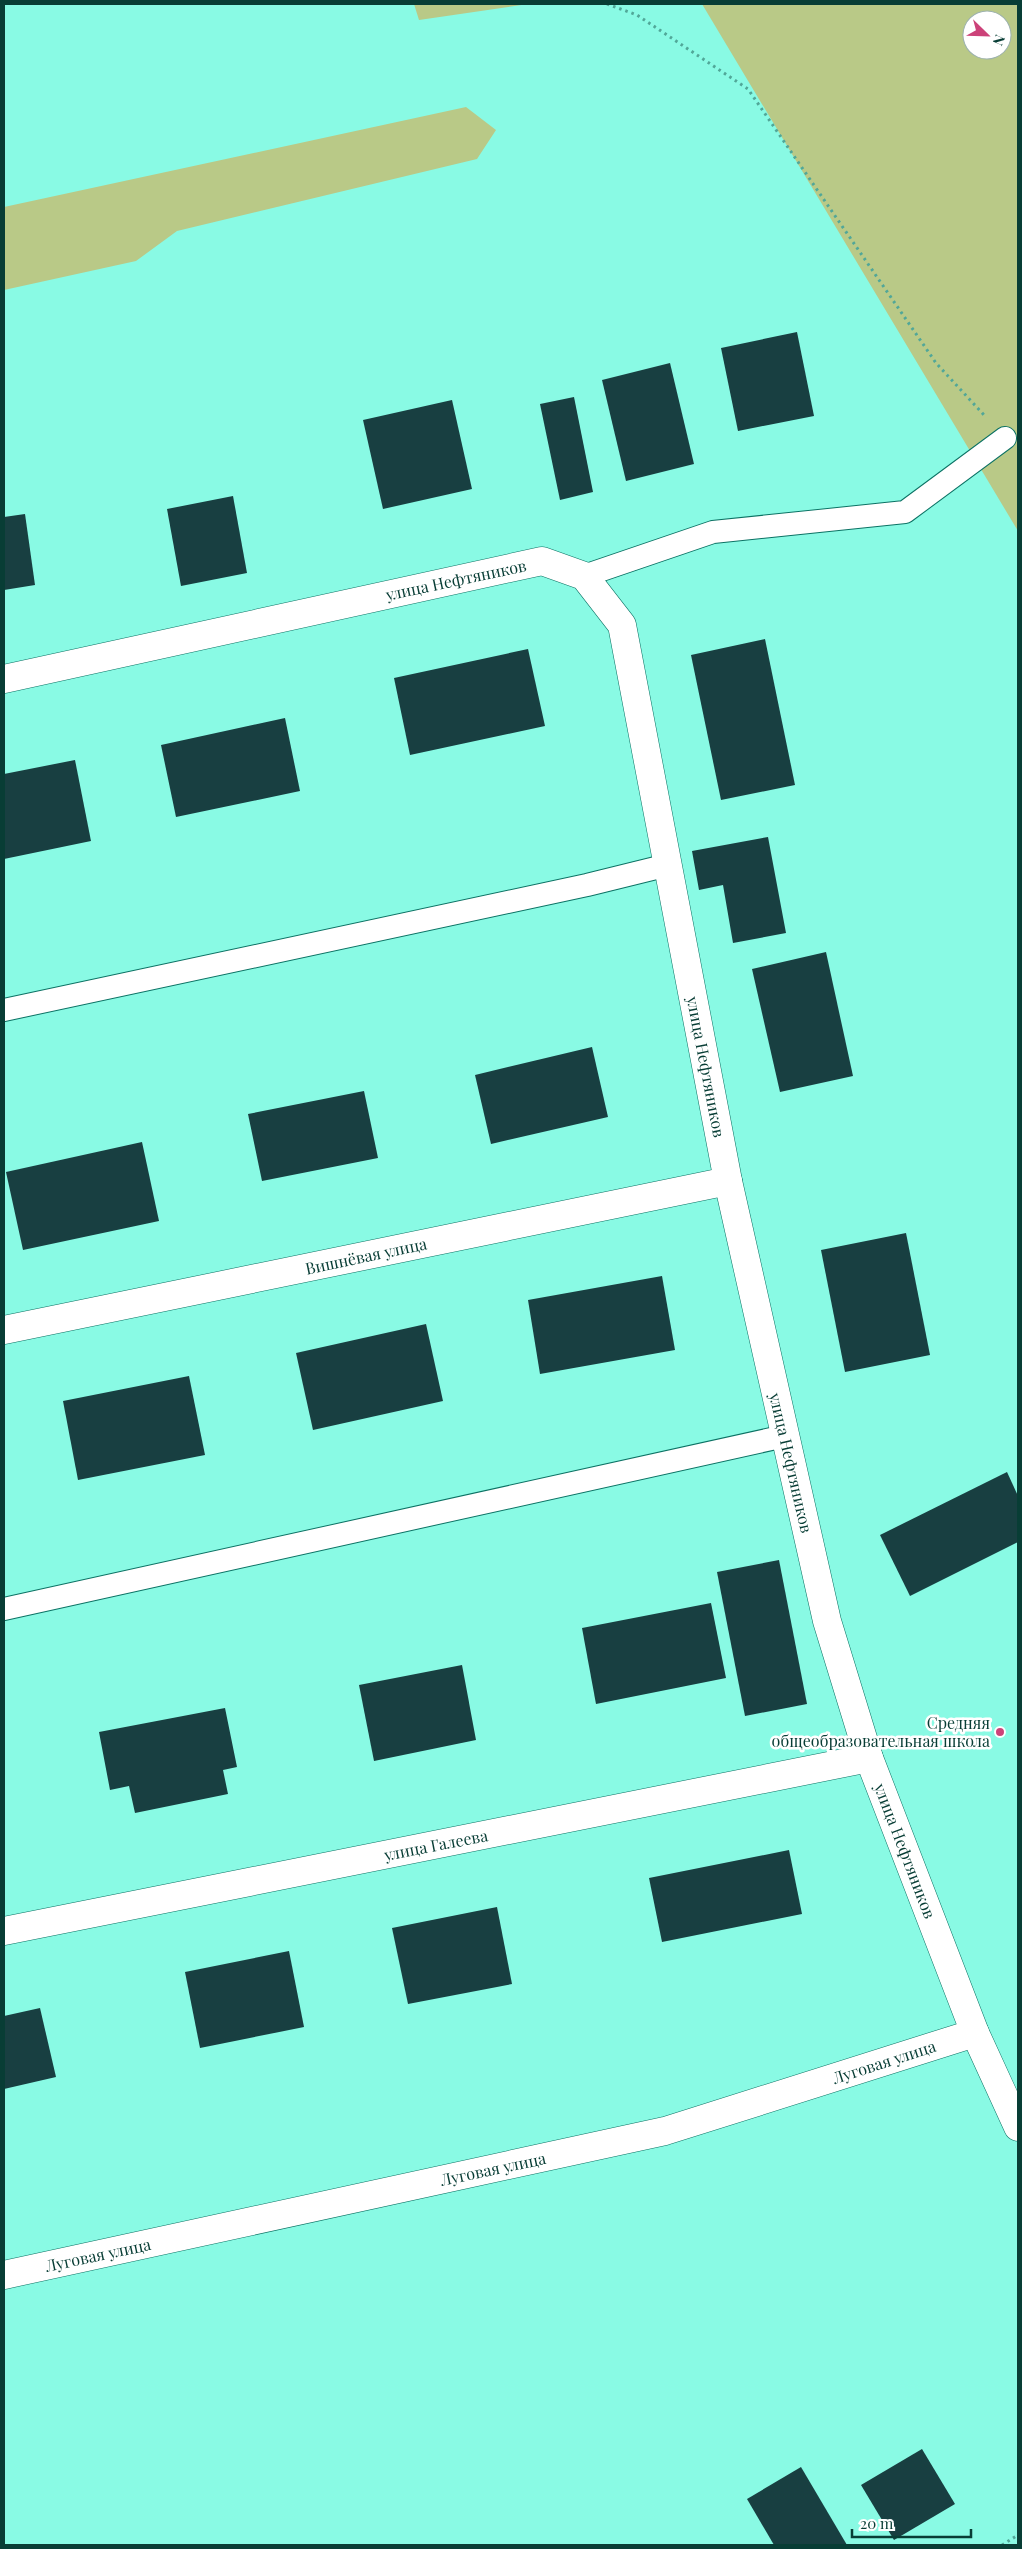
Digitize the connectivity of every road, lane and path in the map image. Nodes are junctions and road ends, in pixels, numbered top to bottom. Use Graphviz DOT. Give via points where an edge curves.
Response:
graph roads {
  1 [pos="607,4"];
  2 [pos="1005,438"];
  3 [pos="584,576"];
  4 [pos="4,679"];
  5 [pos="668,865"];
  6 [pos="4,1010"];
  7 [pos="728,1181"];
  8 [pos="4,1330"];
  9 [pos="785,1436"];
  10 [pos="4,1609"];
  11 [pos="869,1758"];
  12 [pos="4,1932"];
  13 [pos="975,2033"];
  14 [pos="1018,2127"];
  15 [pos="4,2275"];
  16 [pos="1018,2535"];
  17 [pos="1002,2545"];
  1 -- 2 [label="path" via="637,15 748,89 936,363"];
  2 -- 3 [label="lane" via="905,512 712,532"];
  3 -- 4 [label="street, улица Нефтяников" via="542,561"];
  3 -- 5 [label="street, улица Нефтяников" via="622,625"];
  5 -- 6 [label="lane"];
  5 -- 7 [label="street, улица Нефтяников"];
  7 -- 8 [label="street, Вишнёвая улица"];
  7 -- 9 [label="street, улица Нефтяников"];
  9 -- 10 [label="lane"];
  9 -- 11 [label="street, улица Нефтяников" via="827,1622"];
  11 -- 12 [label="street, улица Галеева"];
  11 -- 13 [label="street, улица Нефтяников"];
  13 -- 14 [label="street, улица Нефтяников"];
  13 -- 15 [label="street, Луговая улица" via="665,2131"];
  16 -- 17 [label="path"];
}
